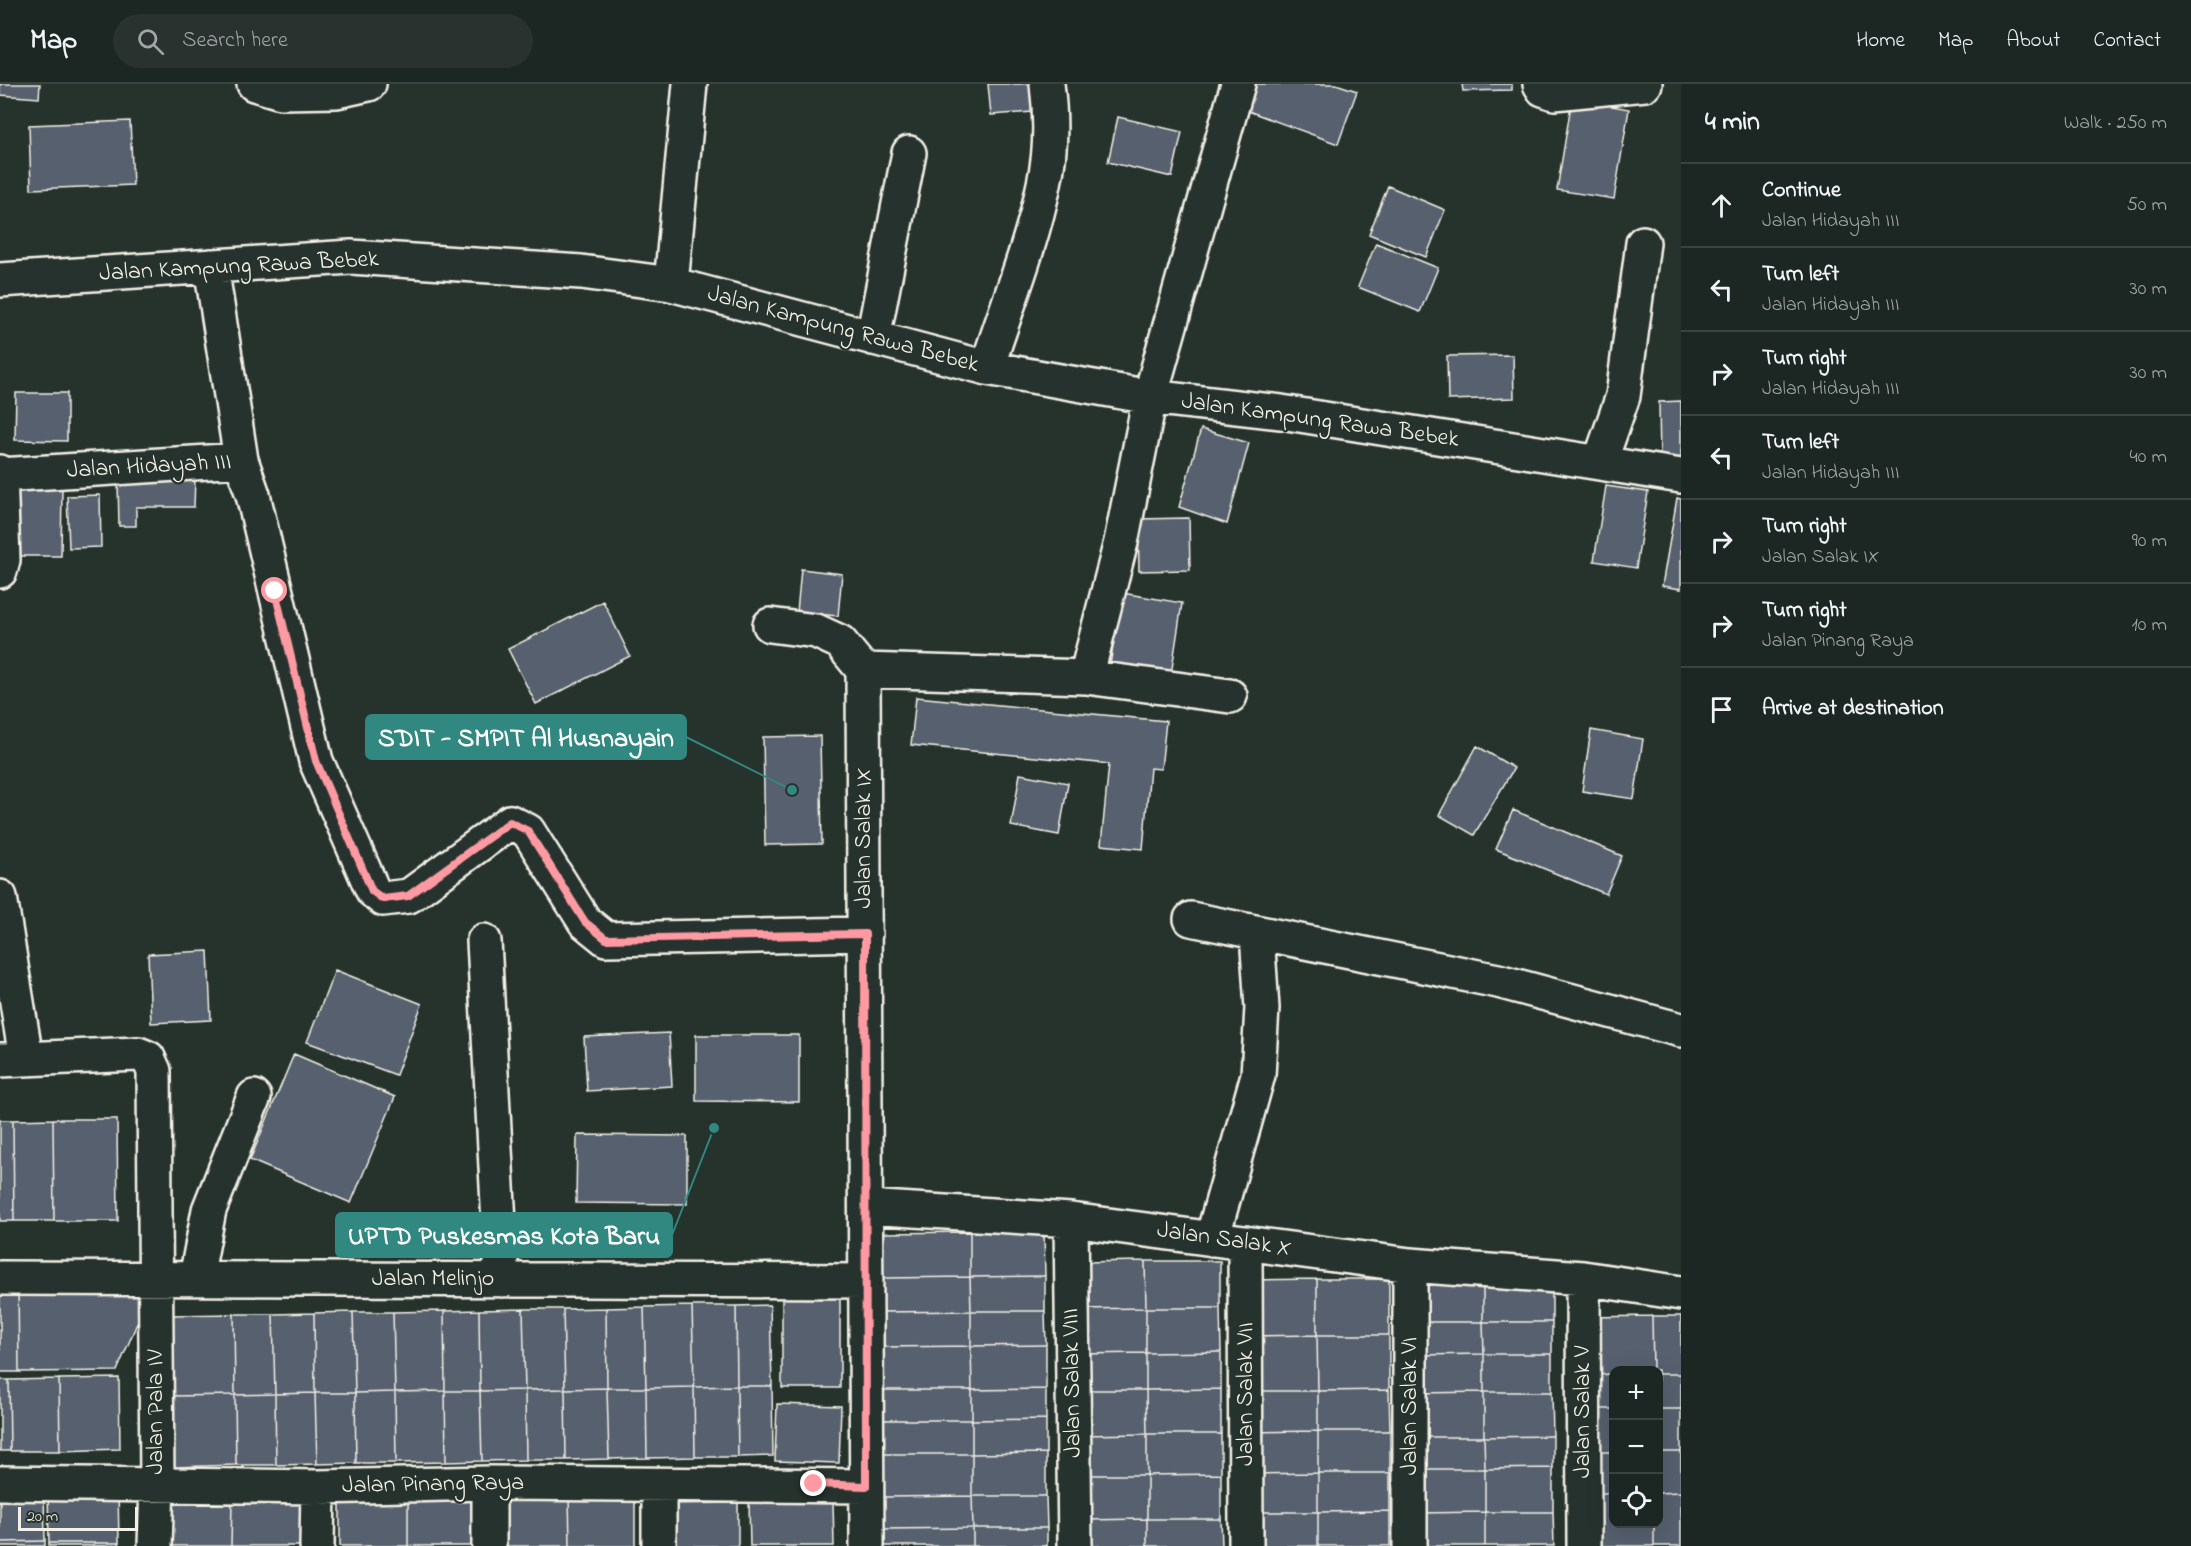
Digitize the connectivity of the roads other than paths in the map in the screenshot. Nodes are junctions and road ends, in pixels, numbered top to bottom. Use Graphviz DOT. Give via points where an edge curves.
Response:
graph roads {
  1 [pos="254,84"];
  2 [pos="369,84"];
  3 [pos="690,84"];
  4 [pos="1047,84"];
  5 [pos="1238,84"];
  6 [pos="1540,84"];
  7 [pos="1645,84"];
  8 [pos="909,153"];
  9 [pos="1643,243"];
  10 [pos="211,266"];
  11 [pos="0,280"];
  12 [pos="670,284"];
  13 [pos="873,338"];
  14 [pos="987,368"];
  15 [pos="1150,397"];
  16 [pos="241,460"];
  17 [pos="1600,462"];
  18 [pos="0,473"];
  19 [pos="1681,476"];
  20 [pos="0,572"];
  21 [pos="770,626"];
  22 [pos="863,670"];
  23 [pos="1086,677"];
  24 [pos="1230,696"];
  25 [pos="0,897"];
  26 [pos="1191,919"];
  27 [pos="865,934"];
  28 [pos="1257,934"];
  29 [pos="484,941"];
  30 [pos="1681,1030"];
  31 [pos="13,1059"];
  32 [pos="254,1097"];
  33 [pos="866,1207"];
  34 [pos="1071,1220"];
  35 [pos="1212,1239"];
  36 [pos="1245,1243"];
  37 [pos="1410,1265"];
  38 [pos="0,1278"];
  39 [pos="156,1278"];
  40 [pos="196,1278"];
  41 [pos="1583,1278"];
  42 [pos="502,1280"];
  43 [pos="866,1281"];
  44 [pos="1681,1293"];
  45 [pos="0,1483"];
  46 [pos="489,1483"];
  47 [pos="157,1484"];
  48 [pos="659,1485"];
  49 [pos="866,1486"];
  50 [pos="318,1487"];
  51 [pos="155,1546"];
  52 [pos="317,1546"];
  53 [pos="489,1546"];
  54 [pos="659,1546"];
  55 [pos="867,1546"];
  56 [pos="1075,1546"];
  57 [pos="1246,1546"];
  58 [pos="1410,1546"];
  59 [pos="1584,1546"];
  1 -- 2 [label="street" via="281,92 337,91"];
  3 -- 12 [label="street"];
  4 -- 14 [label="street" via="1044,183"];
  5 -- 15 [label="street"];
  6 -- 7 [label="street" via="1543,90 1554,93"];
  8 -- 13 [label="street"];
  9 -- 17 [label="street" via="1623,396"];
  10 -- 11 [label="street, Jalan Kampung Rawa Bebek"];
  10 -- 12 [label="street, Jalan Kampung Rawa Bebek" via="351,257 581,272"];
  10 -- 16 [label="street"];
  12 -- 13 [label="street, Jalan Kampung Rawa Bebek"];
  13 -- 14 [label="street, Jalan Kampung Rawa Bebek"];
  14 -- 15 [label="street, Jalan Kampung Rawa Bebek"];
  15 -- 17 [label="street, Jalan Kampung Rawa Bebek" via="1281,412"];
  15 -- 23 [label="street" via="1121,542"];
  16 -- 18 [label="street, Jalan Hidayah III"];
  16 -- 27 [label="street, Jalan Hidayah III" via="253,495 316,761 372,891 383,899 408,896 510,822 528,831 585,922 606,939"];
  17 -- 19 [label="street, Jalan Kampung Rawa Bebek"];
  18 -- 20 [label="street"];
  21 -- 22 [label="street" via="816,631 840,642"];
  22 -- 23 [label="street"];
  22 -- 27 [label="street, Jalan Salak IX"];
  23 -- 24 [label="street"];
  25 -- 31 [label="street"];
  26 -- 28 [label="street"];
  27 -- 33 [label="street, Jalan Salak IX"];
  28 -- 30 [label="street" via="1498,981"];
  28 -- 35 [label="street" via="1262,1008 1258,1075"];
  29 -- 42 [label="street"];
  31 -- 39 [label="street, Jalan Pala IV" via="138,1054 148,1058 153,1071"];
  32 -- 40 [label="street" via="209,1210"];
  33 -- 34 [label="street, Jalan Salak X"];
  33 -- 43 [label="street, Jalan Salak IX"];
  34 -- 35 [label="street, Jalan Salak X"];
  34 -- 56 [label="street, Jalan Salak VIII"];
  35 -- 36 [label="street, Jalan Salak X"];
  36 -- 37 [label="street, Jalan Salak X"];
  36 -- 57 [label="street, Jalan Salak VII"];
  37 -- 41 [label="street, Jalan Salak X"];
  37 -- 58 [label="street, Jalan Salak VI"];
  38 -- 39 [label="street, Jalan Melinjo"];
  39 -- 40 [label="street, Jalan Melinjo"];
  39 -- 47 [label="street, Jalan Pala IV"];
  40 -- 42 [label="street, Jalan Melinjo"];
  41 -- 44 [label="street, Jalan Salak X"];
  41 -- 59 [label="street, Jalan Salak V"];
  42 -- 43 [label="street, Jalan Melinjo"];
  43 -- 49 [label="street, Jalan Salak IX"];
  45 -- 47 [label="street, Jalan Pinang Raya"];
  46 -- 48 [label="street, Jalan Pinang Raya"];
  46 -- 50 [label="street, Jalan Pinang Raya"];
  46 -- 53 [label="street"];
  47 -- 50 [label="street, Jalan Pinang Raya"];
  47 -- 51 [label="street, Jalan Pala IV"];
  48 -- 49 [label="street, Jalan Pinang Raya"];
  48 -- 54 [label="street"];
  49 -- 55 [label="street, Jalan Salak IX"];
  50 -- 52 [label="street"];
}
